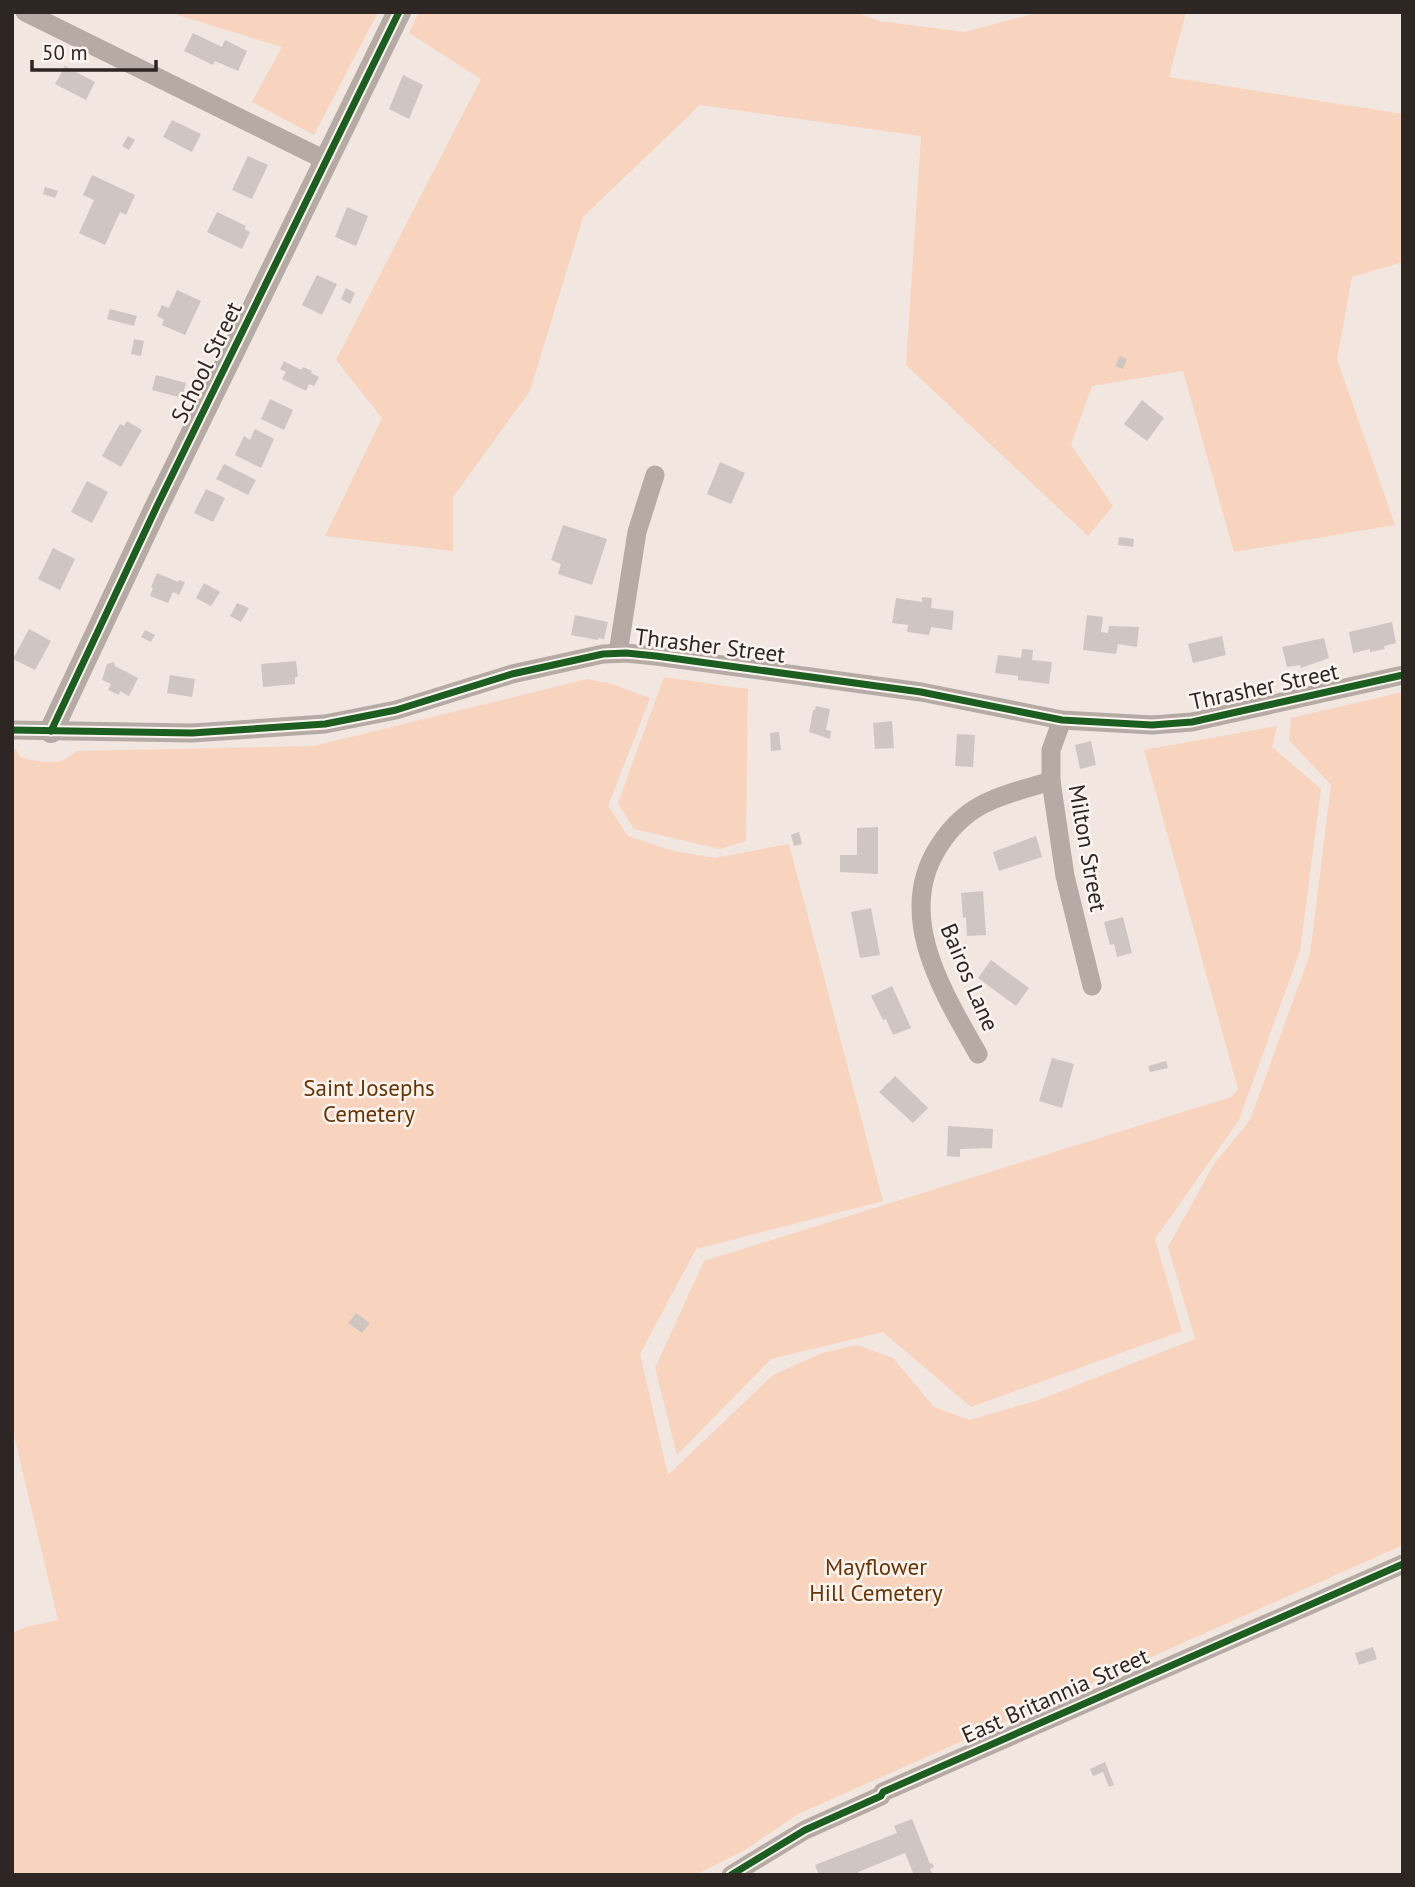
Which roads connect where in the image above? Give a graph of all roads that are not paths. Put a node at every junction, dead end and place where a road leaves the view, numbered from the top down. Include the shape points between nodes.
1 (25, 12) edge
2 (399, 12) edge
3 (327, 161) junction
4 (655, 475) dead end
5 (618, 653) junction
6 (1403, 676) edge
7 (1062, 720) junction
8 (12, 730) edge
9 (51, 730) junction
10 (1051, 781) junction
11 (1092, 986) dead end
12 (978, 1054) dead end
13 (1403, 1564) edge
14 (730, 1875) edge

1 - 3 street
2 - 3 street, School Street
3 - 9 street, School Street
4 - 5 street via 637,532
5 - 7 street, Thrasher Street via 921,692
5 - 9 street, Thrasher Street via 512,674 396,710 325,724 192,733
6 - 7 street, Thrasher Street via 1181,723
7 - 10 street, Milton Street via 1051,750
8 - 9 street, Thrasher Street
10 - 11 street, Milton Street via 1065,876
10 - 12 street, Bairos Lane via 990,801 960,821 934,852 922,885 920,922 930,957
13 - 14 street, East Britannia Street via 883,1792 804,1830

